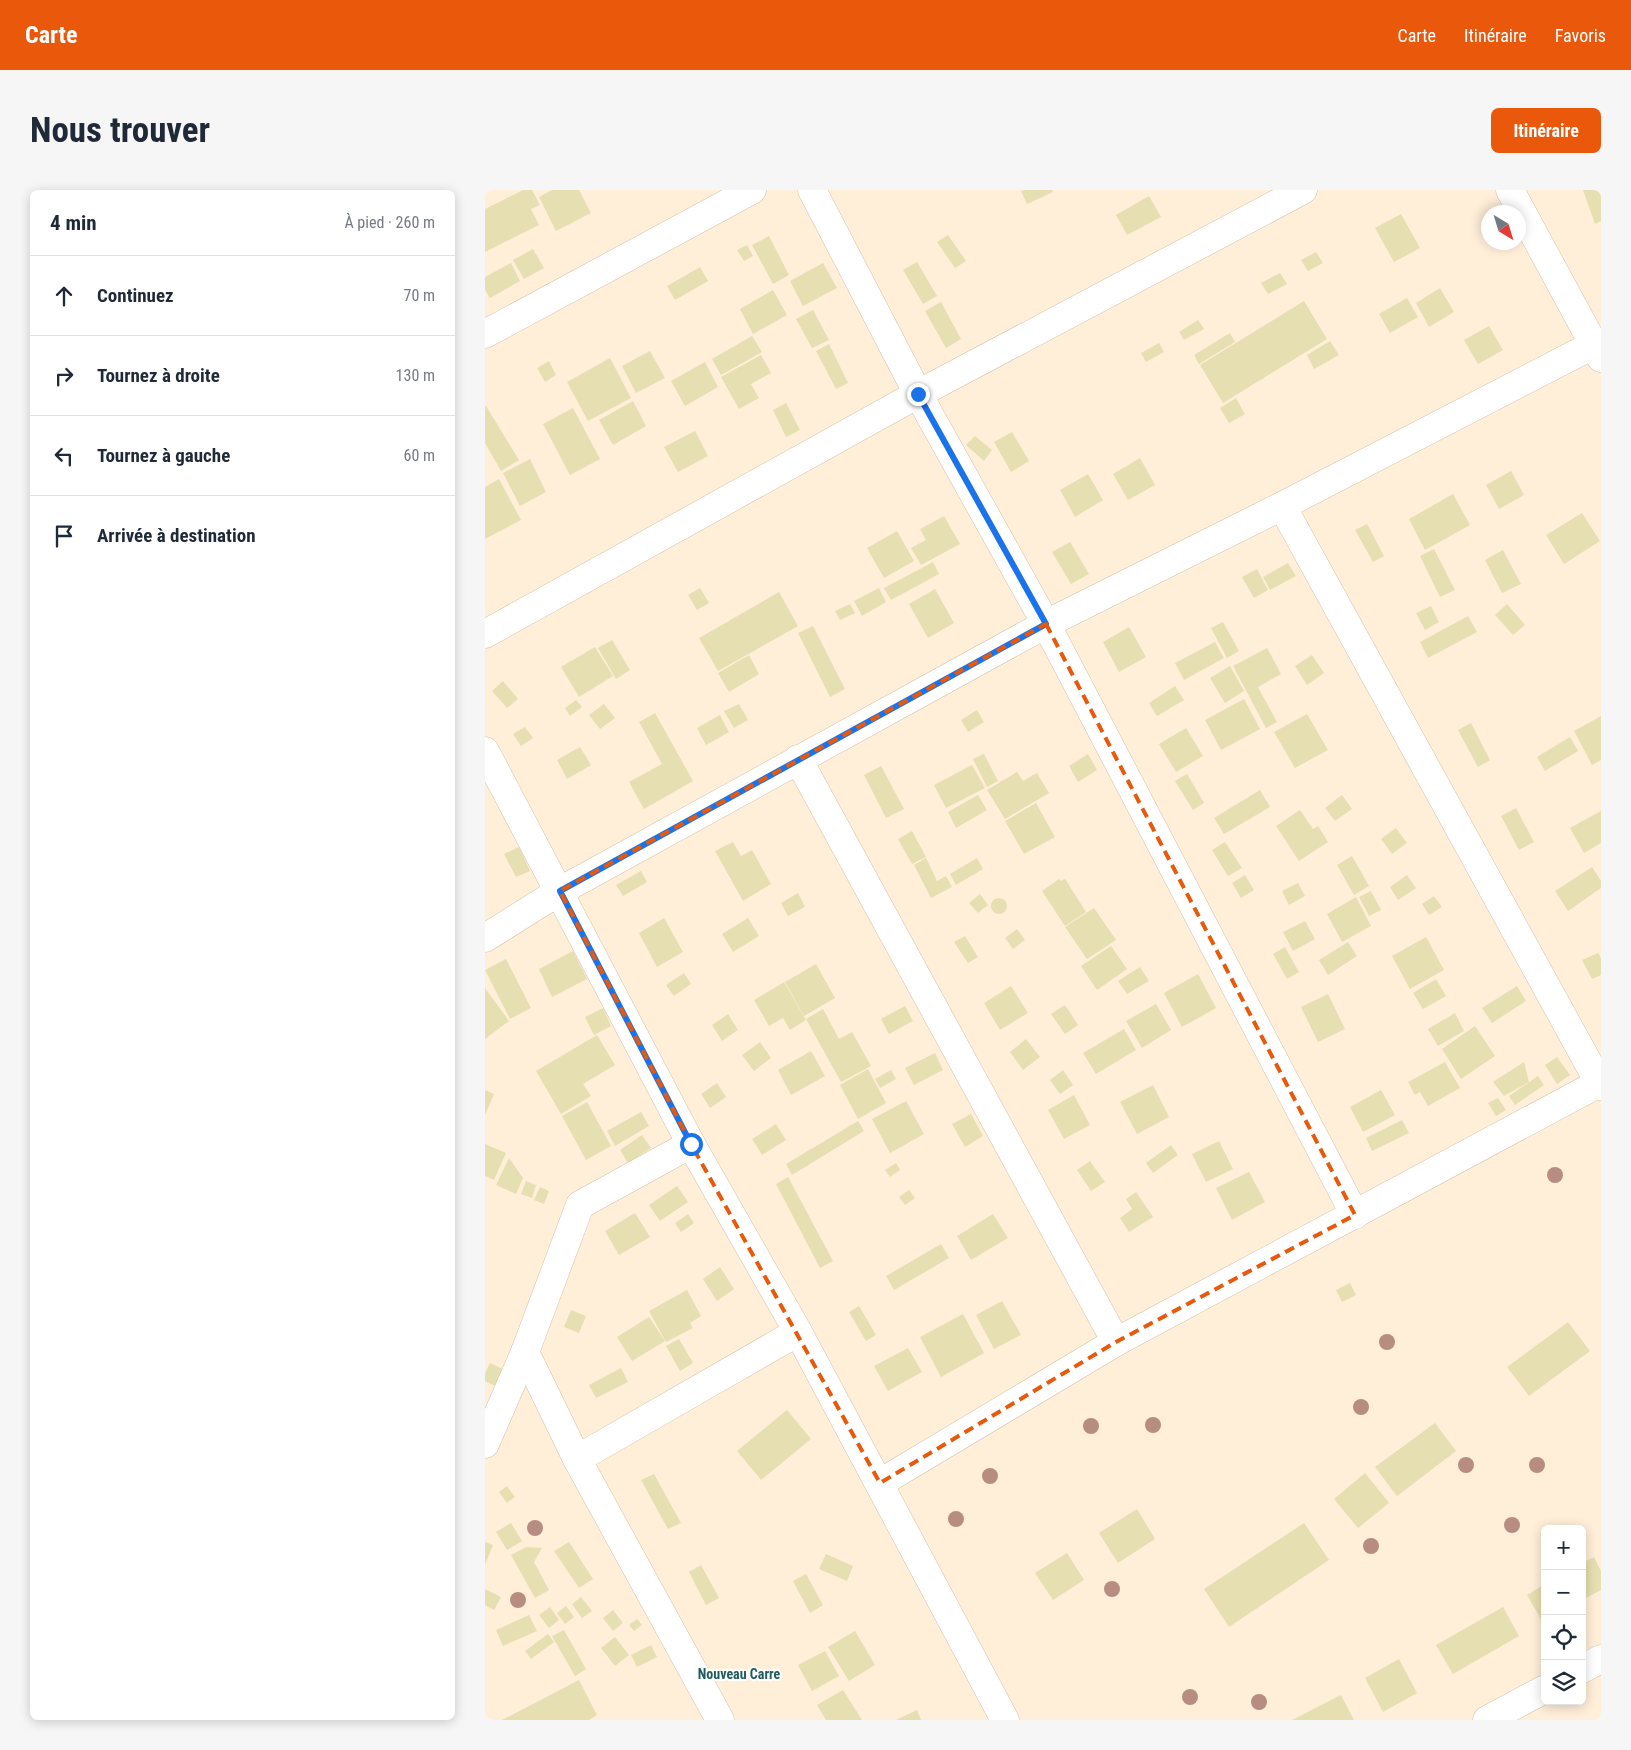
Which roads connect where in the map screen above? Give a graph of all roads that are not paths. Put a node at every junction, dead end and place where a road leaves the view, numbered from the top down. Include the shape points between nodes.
1 (752, 190) edge
2 (812, 190) edge
3 (1303, 190) edge
4 (1510, 190) edge
5 (485, 334) edge
6 (1598, 351) edge
7 (918, 394) junction
8 (1281, 506) junction
9 (1046, 624) junction
10 (485, 634) edge
11 (485, 751) edge
12 (798, 759) junction
13 (560, 891) junction
14 (485, 938) edge
15 (1601, 1084) edge
16 (691, 1144) junction
17 (1355, 1215) junction
18 (798, 1332) junction
19 (1115, 1342) junction
20 (525, 1352) junction
21 (485, 1444) edge
22 (577, 1458) junction
23 (879, 1483) junction
24 (1601, 1659) edge
25 (1586, 1667) edge
26 (1541, 1691) edge
27 (720, 1720) edge
28 (1005, 1720) edge
29 (1487, 1720) edge

1 - 5 street
2 - 7 street
3 - 7 street
4 - 6 street
6 - 8 street
7 - 9 street
7 - 10 street
8 - 9 street
8 - 15 street
9 - 12 street
9 - 17 street
11 - 13 street
12 - 13 street
12 - 19 street
13 - 14 street
13 - 16 street
15 - 17 street
16 - 18 street
16 - 20 street via 580,1205
17 - 19 street
18 - 22 street
18 - 23 street
19 - 23 street
20 - 21 street
20 - 22 street
22 - 27 street
23 - 28 street
24 - 25 street
26 - 29 street

